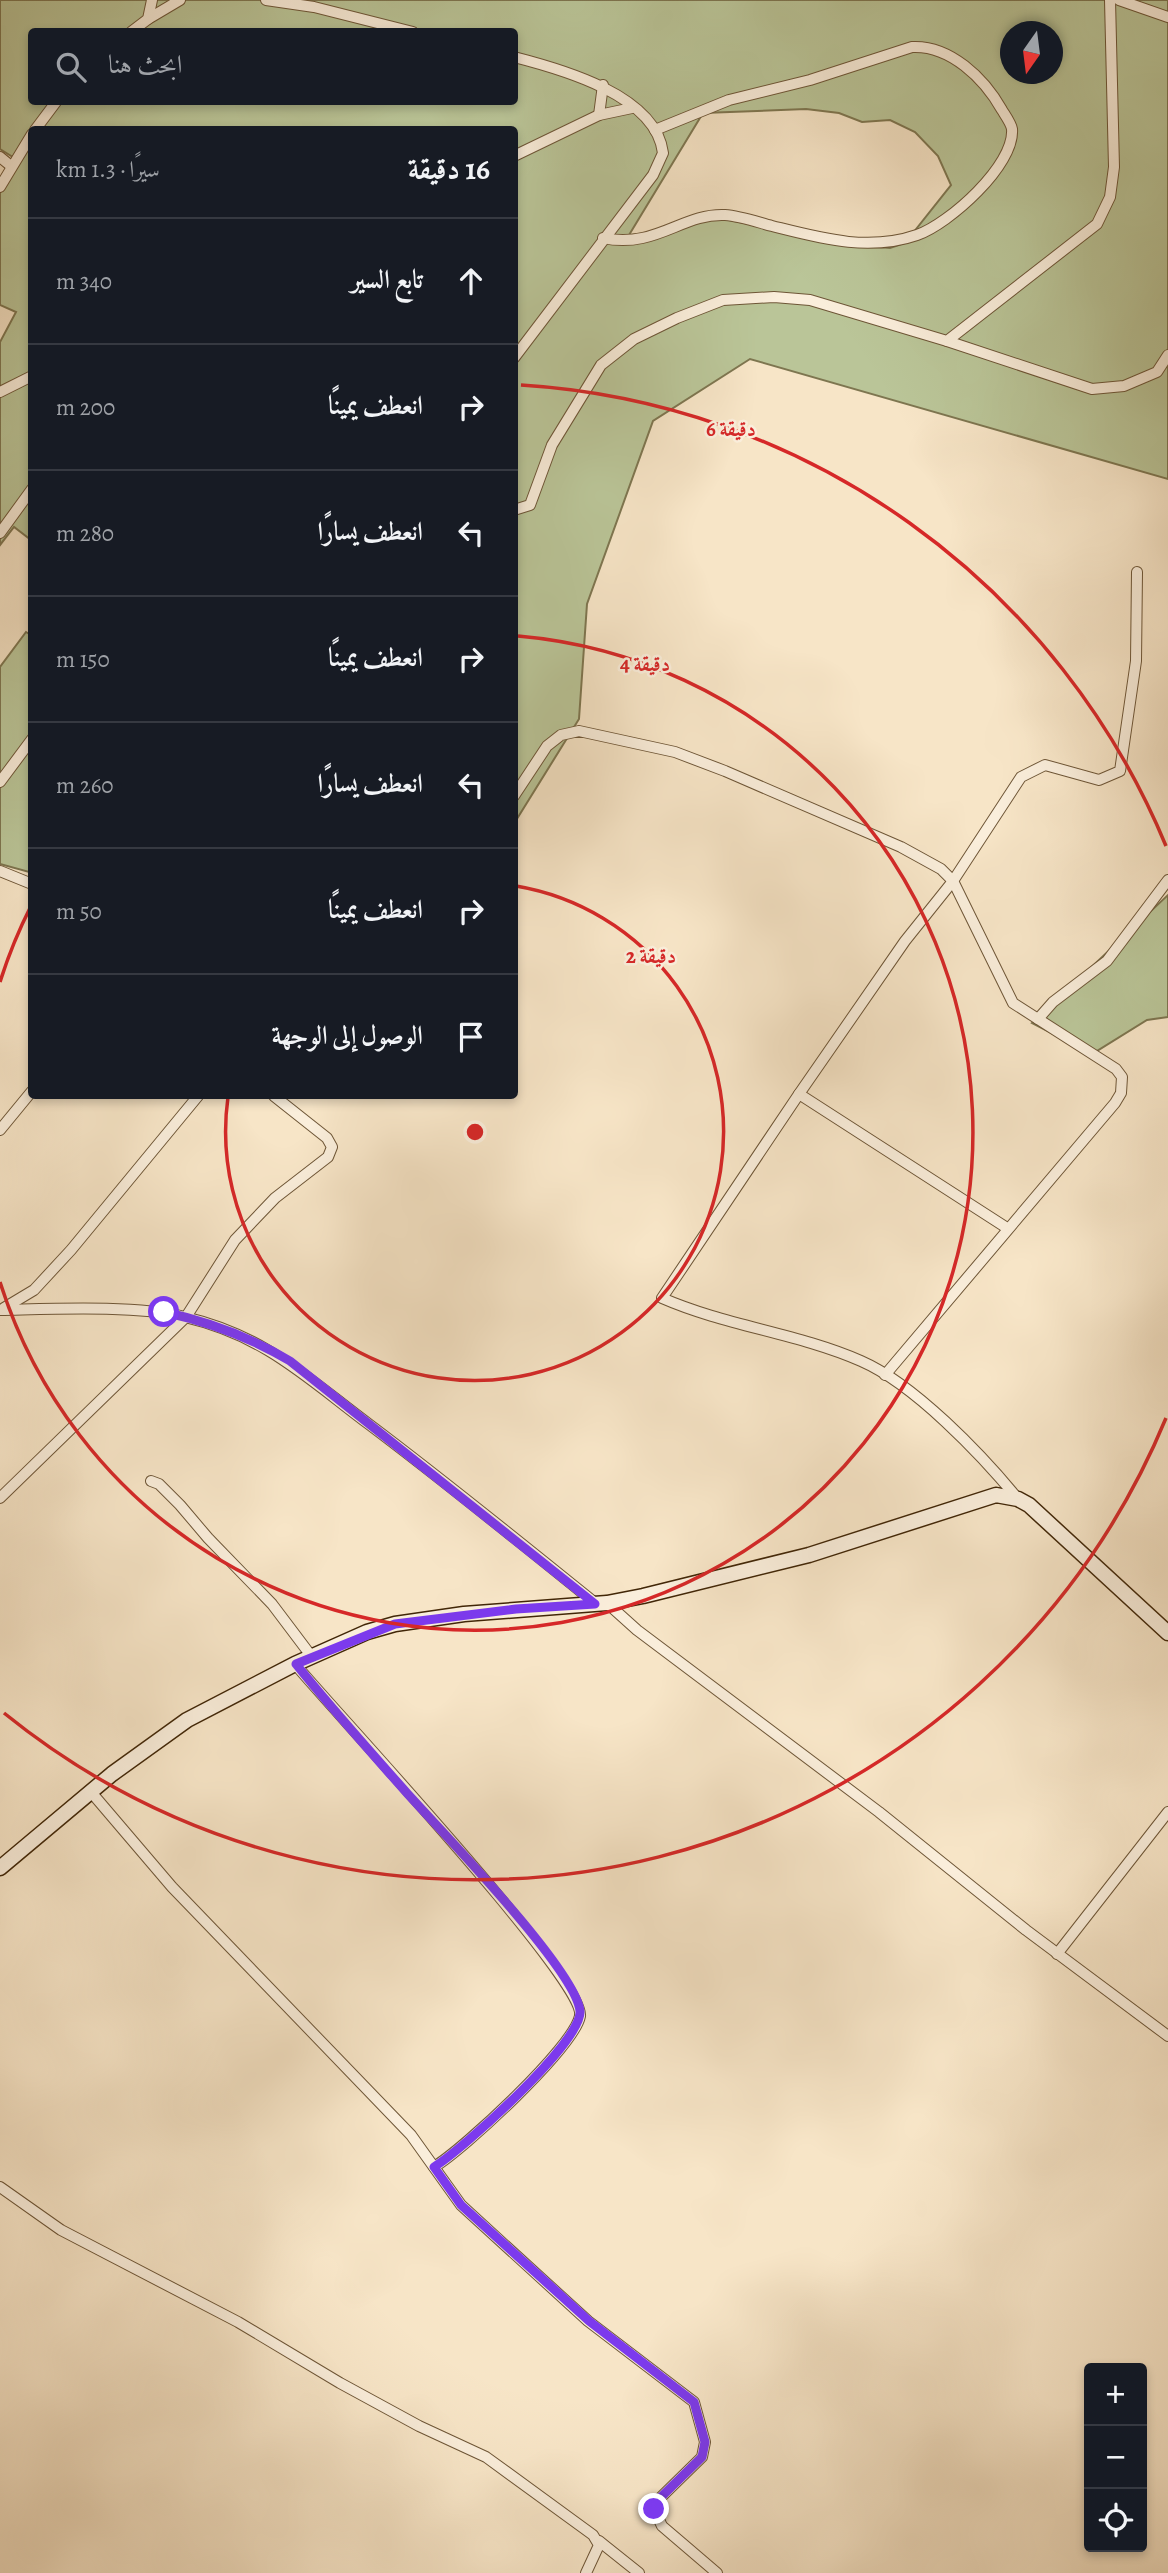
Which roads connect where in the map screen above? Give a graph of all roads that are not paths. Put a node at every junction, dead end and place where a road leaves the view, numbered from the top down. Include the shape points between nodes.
1 (152, 0) edge
2 (180, 0) edge
3 (266, 0) edge
4 (1110, 0) edge
5 (1119, 0) edge
6 (1168, 17) edge
7 (148, 19) junction
8 (136, 28) edge
9 (397, 28) edge
10 (518, 58) edge
11 (603, 85) junction
12 (55, 105) edge
13 (632, 107) junction
14 (599, 115) junction
15 (38, 126) edge
16 (655, 130) junction
17 (28, 140) edge
18 (518, 154) edge
19 (0, 157) edge
20 (11, 166) junction
21 (0, 187) edge
22 (603, 238) junction
23 (947, 341) junction
24 (518, 353) edge
25 (1168, 355) edge
26 (28, 378) edge
27 (0, 392) edge
28 (28, 494) edge
29 (518, 509) edge
30 (0, 533) edge
31 (1137, 572) dead end
32 (28, 744) edge
33 (0, 782) edge
34 (518, 790) edge
35 (0, 872) edge
36 (1168, 880) edge
37 (953, 881) junction
38 (28, 882) edge
39 (1038, 1019) junction
40 (799, 1094) junction
41 (28, 1096) edge
42 (196, 1099) edge
43 (278, 1099) edge
44 (0, 1130) edge
45 (1007, 1228) junction
46 (0, 1310) edge
47 (187, 1317) junction
48 (886, 1375) junction
49 (152, 1481) dead end
50 (0, 1498) edge
51 (1017, 1499) junction
52 (601, 1603) junction
53 (1168, 1633) edge
54 (312, 1657) junction
55 (296, 1664) junction
56 (91, 1792) junction
57 (1168, 1812) edge
58 (0, 1868) edge
59 (1057, 1954) junction
60 (1168, 2036) edge
61 (434, 2167) junction
62 (0, 2187) edge
63 (598, 2541) junction
64 (586, 2573) edge
65 (639, 2573) edge
66 (717, 2573) edge

1 - 7 street
2 - 7 street
3 - 9 street
4 - 23 street via 1114,167 1110,197 1097,223
5 - 6 street
7 - 8 street
10 - 11 street
11 - 13 street
11 - 14 street
12 - 15 street
13 - 14 street
13 - 16 street
14 - 18 street
16 - 22 street via 661,142 660,165
16 - 22 street via 729,100 929,46 958,60 993,94 1012,128 1007,154 968,202 918,235 870,244 832,242 727,215 708,216 654,237 619,242
17 - 20 street
19 - 20 street
20 - 21 street
22 - 24 street
23 - 25 street via 1092,389 1124,386 1157,372
23 - 29 street via 810,300 749,296 677,317 634,339 601,365 552,445 530,505
26 - 27 street
28 - 30 street
31 - 37 street via 1136,662 1120,771 1099,780 1045,765 1021,777
32 - 33 street
34 - 37 street via 547,746 561,735 579,731 675,752 725,771 901,847
35 - 38 street
36 - 39 street via 1107,961
37 - 39 street via 1007,994
37 - 40 street via 905,941
39 - 45 street via 1115,1069 1124,1084 1115,1103
40 - 45 street
40 - 48 street via 662,1298 745,1327 805,1341
41 - 44 street
42 - 46 street via 34,1290
43 - 47 street via 327,1138 330,1152 275,1198 235,1240
45 - 48 street
46 - 47 street via 164,1312
47 - 50 street
47 - 52 street via 259,1343 290,1361
48 - 51 street via 984,1458
49 - 54 street via 272,1604
51 - 52 street via 996,1495 978,1499 809,1555
51 - 53 street via 1043,1516
52 - 54 street via 395,1624
52 - 59 street via 879,1812
54 - 55 street
55 - 56 street via 187,1720
55 - 61 street via 517,1916 557,1967 580,2008 577,2025 550,2059 487,2126
56 - 58 street
56 - 61 street via 172,1887 411,2135
57 - 59 street
59 - 60 street
61 - 66 street via 461,2205 589,2321 694,2402 705,2442 702,2457 654,2509 662,2526
62 - 63 street via 61,2230 238,2322 408,2420 486,2457
63 - 64 street
63 - 65 street

